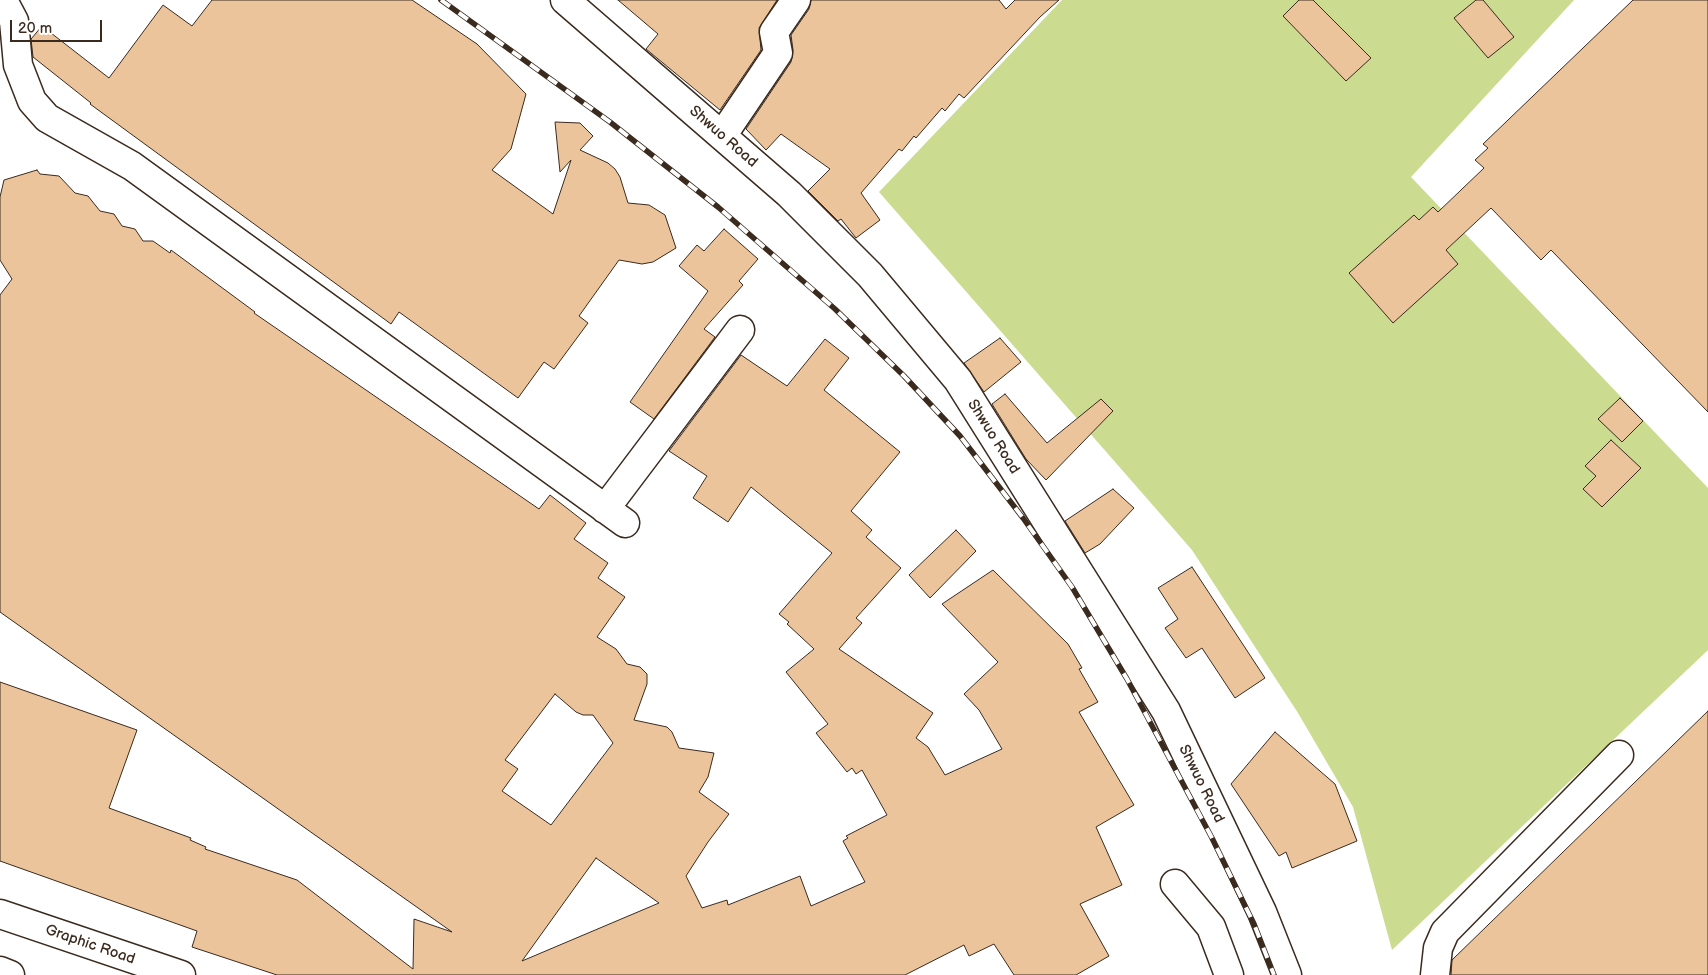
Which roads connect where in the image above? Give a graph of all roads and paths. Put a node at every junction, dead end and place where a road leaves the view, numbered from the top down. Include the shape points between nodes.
1 (565, 0) edge
2 (796, 0) edge
3 (0, 2) edge
4 (722, 136) junction
5 (740, 330) dead end
6 (1619, 755) dead end
7 (1174, 884) dead end
8 (0, 914) edge
9 (0, 971) edge
10 (10, 975) edge
11 (181, 975) edge
12 (1229, 975) edge
13 (1287, 975) edge
14 (1435, 975) edge

1 - 4 street, Shwuo Road
2 - 4 street via 774,32 778,53
3 - 5 street via 14,21 18,65 32,101 47,118 132,166 615,516
4 - 13 street, Shwuo Road via 789,194 870,275 958,380 1166,711 1262,912
6 - 14 street via 1445,932 1438,948
7 - 12 street via 1211,927
8 - 11 street, Graphic Road
9 - 10 street

